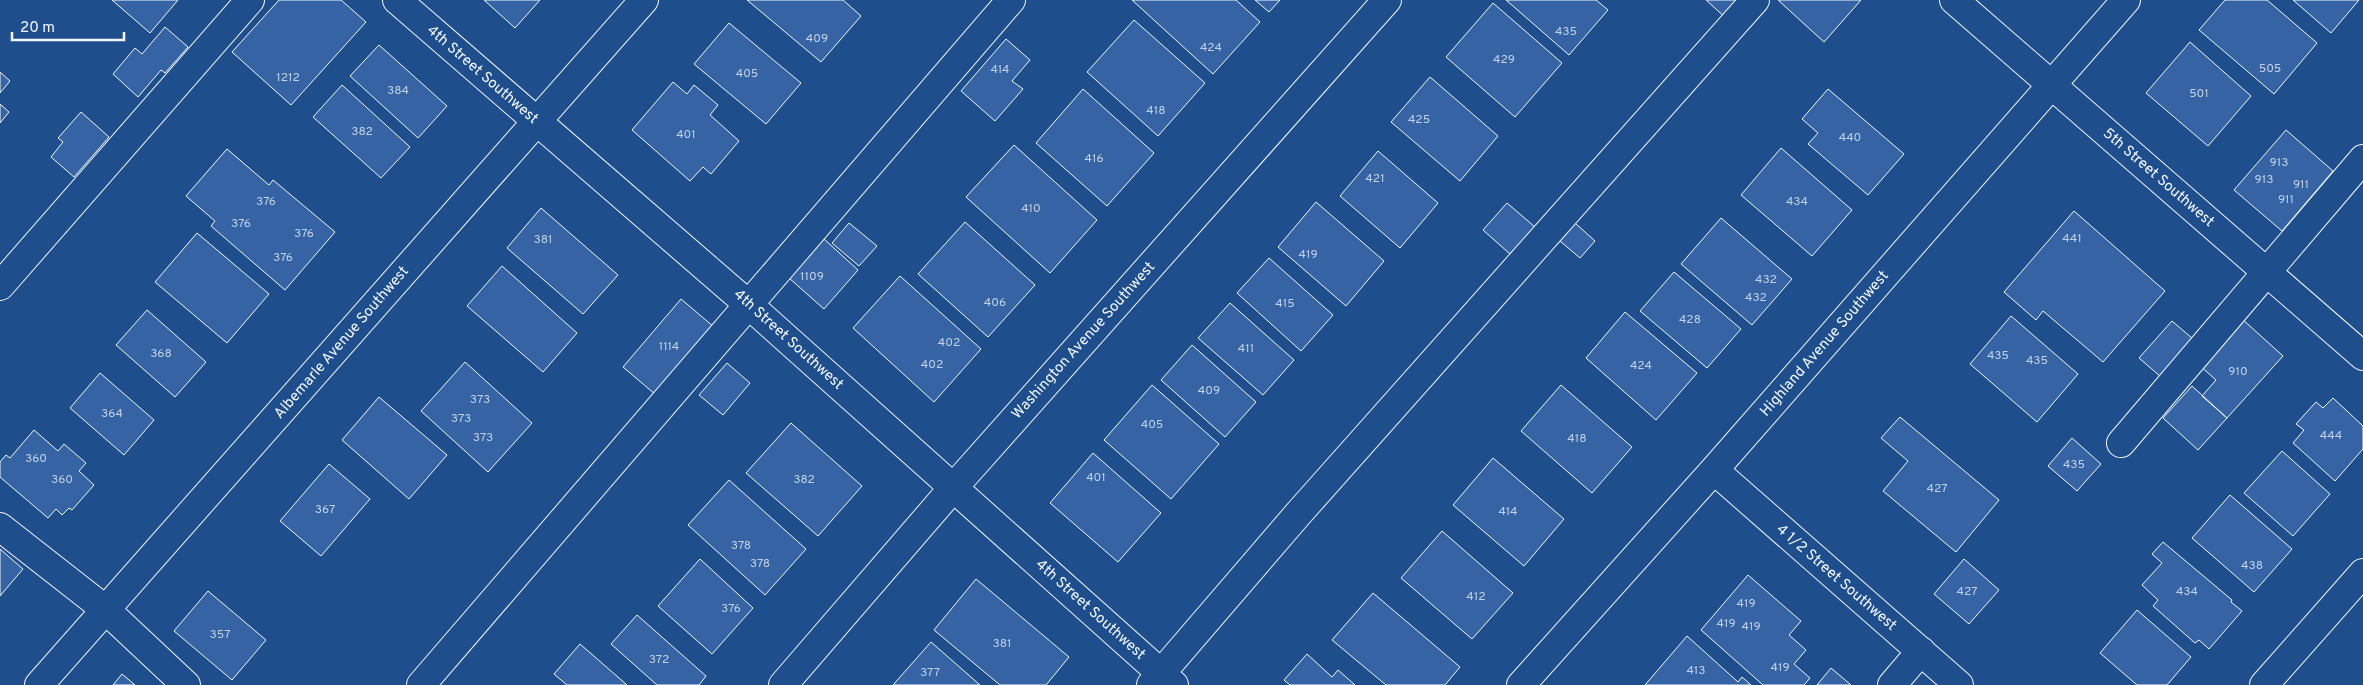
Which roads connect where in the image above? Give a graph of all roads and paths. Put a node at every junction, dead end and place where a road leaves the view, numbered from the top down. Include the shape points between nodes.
1 (250, 0) edge
2 (397, 0) edge
3 (644, 0) edge
4 (1011, 0) edge
5 (1387, 0) edge
6 (1756, 0) edge
7 (1954, 0) edge
8 (2126, 0) edge
9 (2052, 86) junction
10 (536, 122) junction
11 (2363, 159) edge
12 (2266, 272) junction
13 (0, 286) edge
14 (749, 305) junction
15 (2363, 356) edge
16 (2121, 443) dead end
17 (1714, 470) junction
18 (953, 488) junction
19 (0, 527) edge
20 (2363, 573) edge
21 (106, 610) junction
22 (1921, 651) junction
23 (1162, 681) edge
24 (39, 685) edge
25 (186, 685) edge
26 (421, 685) edge
27 (783, 685) edge
28 (1521, 685) edge
29 (1892, 685) edge
30 (1959, 685) edge
31 (2264, 685) edge

1 - 13 street
2 - 10 street, 4th Street Southwest
3 - 10 street, Albemarle Avenue Southwest
4 - 14 street
5 - 18 street, Washington Avenue Southwest
6 - 23 street via 1298,514
7 - 9 street, 5th Street Southwest
8 - 9 street, Highland Avenue Southwest
9 - 12 street, 5th Street Southwest
9 - 17 street, Highland Avenue Southwest
10 - 14 street, 4th Street Southwest
10 - 21 street, Albemarle Avenue Southwest
11 - 12 street
12 - 15 street, 5th Street Southwest
12 - 16 street
14 - 18 street, 4th Street Southwest
14 - 26 street
17 - 22 street, 4 1/2 Street Southwest
17 - 28 street, Highland Avenue Southwest
18 - 23 street, 4th Street Southwest
18 - 27 street, Washington Avenue Southwest
19 - 21 street
20 - 31 street
21 - 24 street, Albemarle Avenue Southwest
21 - 25 street
22 - 29 street
22 - 30 street, 4 1/2 Street Southwest

